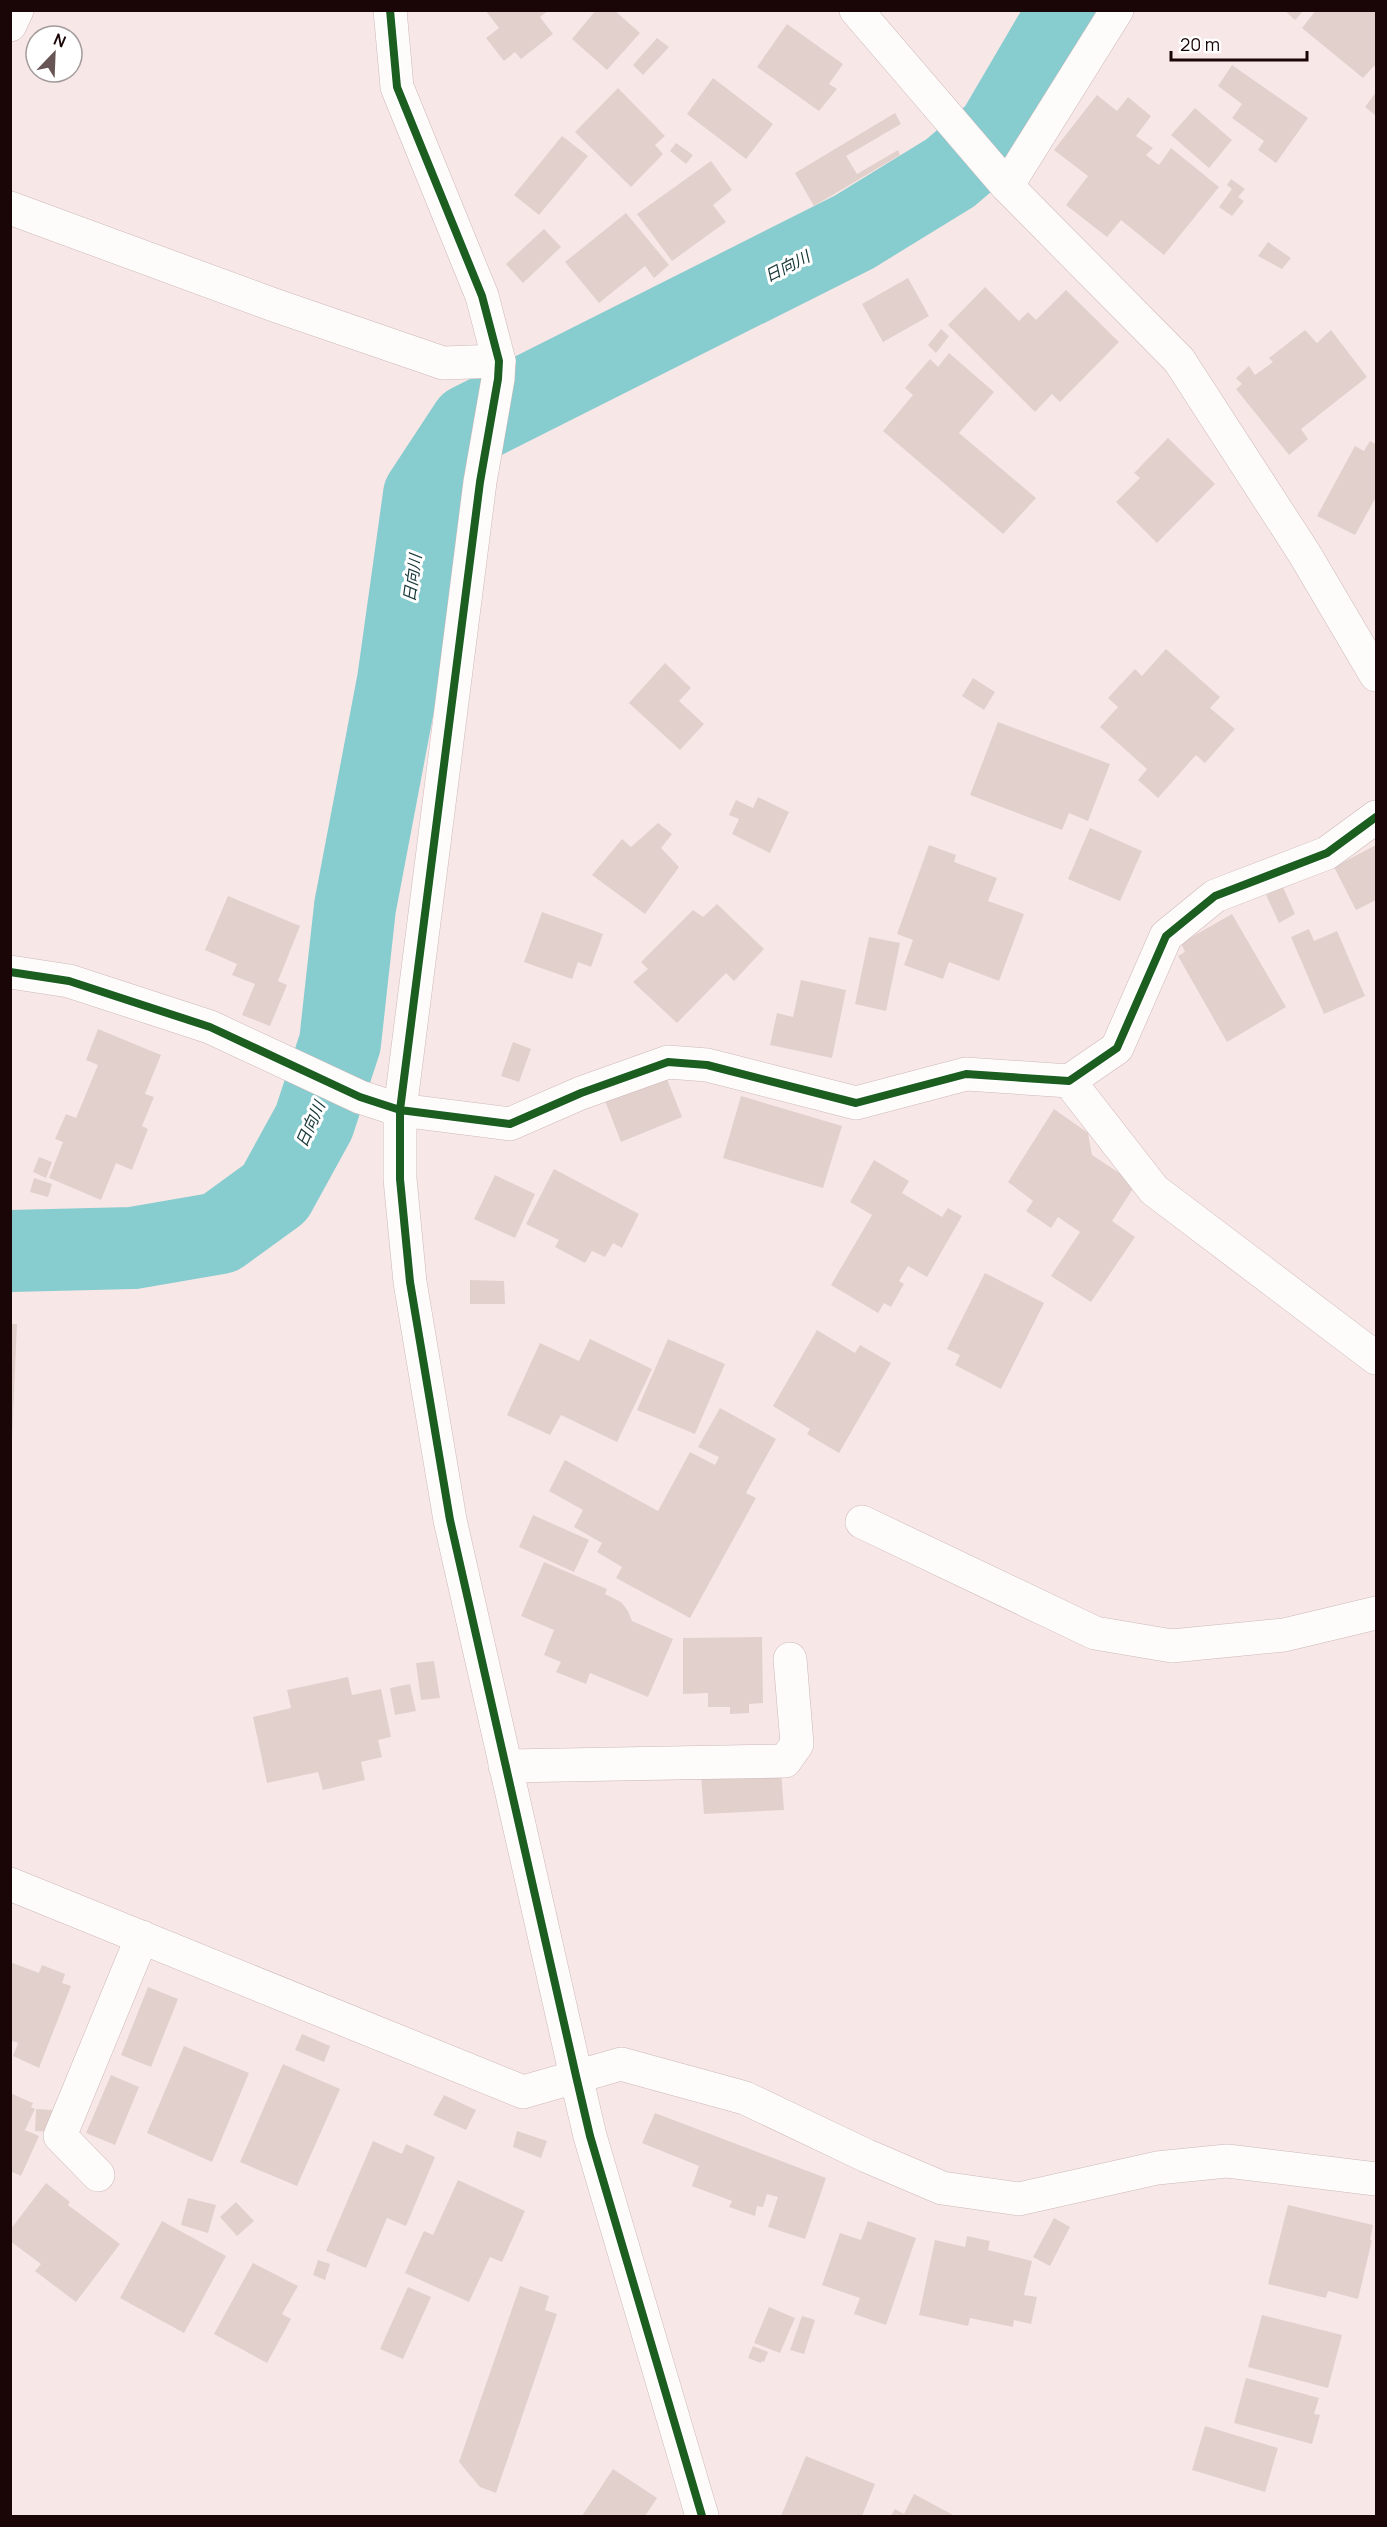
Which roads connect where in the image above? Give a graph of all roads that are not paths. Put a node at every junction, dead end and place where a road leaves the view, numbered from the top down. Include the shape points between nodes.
1 (17, 10) edge
2 (390, 10) edge
3 (856, 10) edge
4 (1117, 10) edge
5 (10, 25) edge
6 (1007, 186) junction
7 (10, 208) edge
8 (499, 370) junction
9 (1377, 675) edge
10 (1377, 817) edge
11 (10, 972) edge
12 (1069, 1081) junction
13 (400, 1110) junction
14 (1377, 1358) edge
15 (862, 1522) dead end
16 (1377, 1613) edge
17 (790, 1659) dead end
18 (506, 1766) junction
19 (10, 1884) edge
20 (142, 1937) junction
21 (576, 2076) junction
22 (98, 2175) dead end
23 (1377, 2179) edge
24 (702, 2517) edge

1 - 5 street
2 - 8 street via 397,87 482,296
3 - 6 street
4 - 6 street
6 - 9 street via 1179,360 1304,553
7 - 8 street via 443,363
8 - 13 street via 480,482
10 - 12 street via 1327,853 1215,896 1166,936 1117,1048
11 - 13 street via 69,981 210,1028 360,1097
12 - 13 street via 966,1074 856,1103 707,1065 668,1062 510,1124
12 - 14 street via 1154,1190
13 - 18 street via 400,1179 412,1293 450,1520
15 - 16 street via 1095,1632 1172,1646 1284,1635
17 - 18 street via 796,1744 785,1761
18 - 21 street
19 - 20 street
20 - 21 street via 523,2092
20 - 22 street via 60,2136
21 - 23 street via 621,2064 745,2098 942,2188 1019,2199 1157,2168 1227,2161
21 - 24 street via 590,2136

